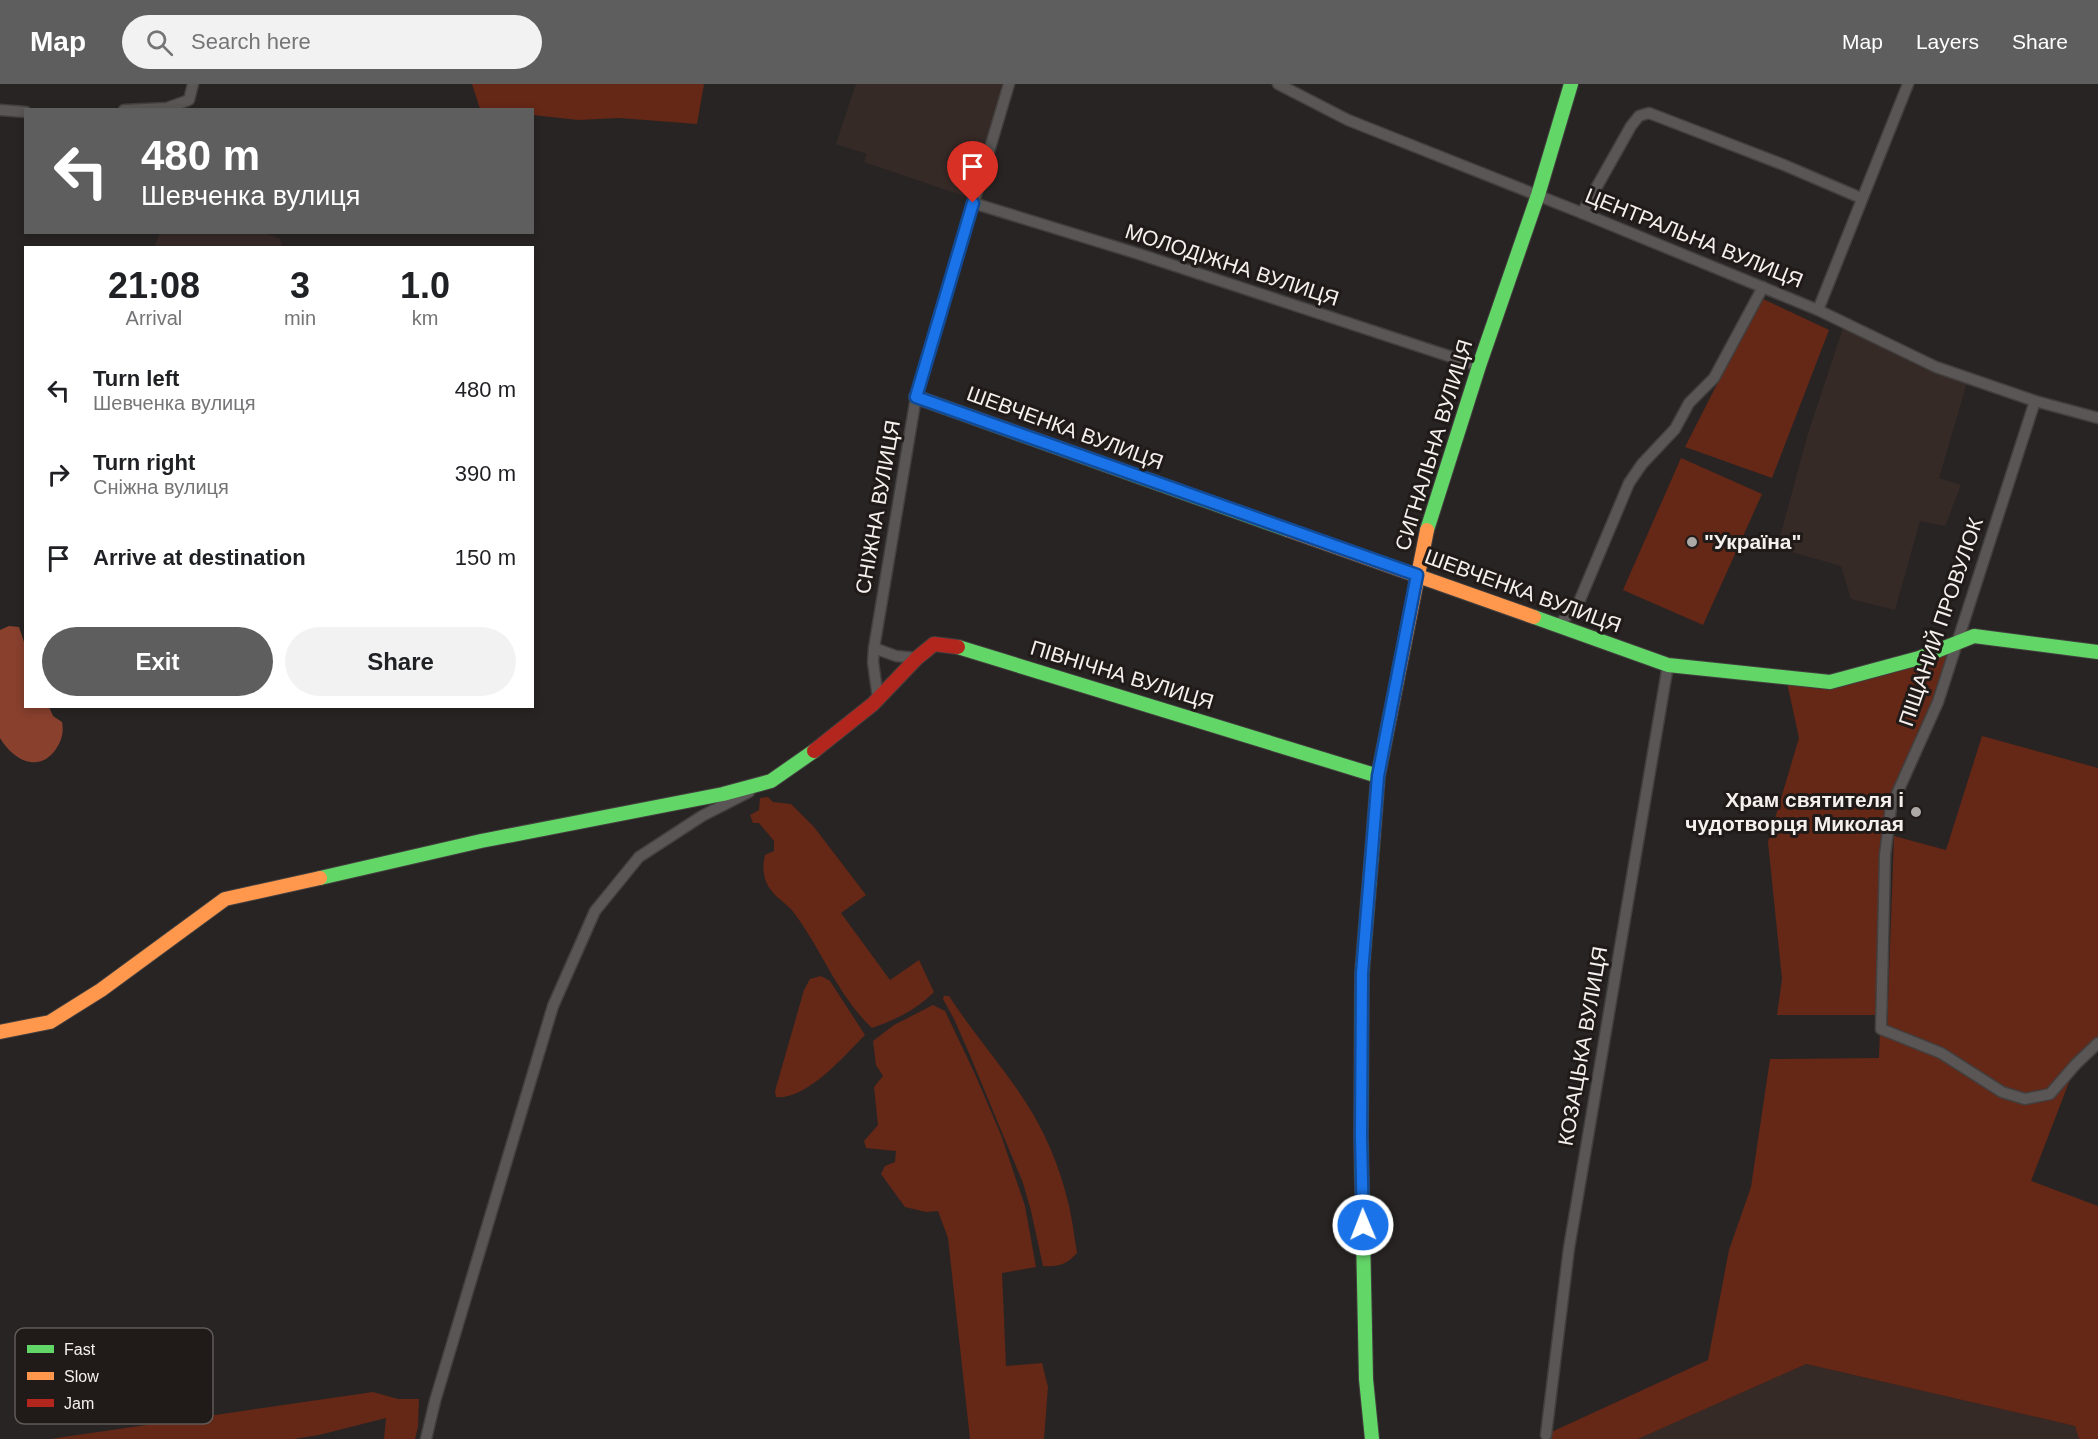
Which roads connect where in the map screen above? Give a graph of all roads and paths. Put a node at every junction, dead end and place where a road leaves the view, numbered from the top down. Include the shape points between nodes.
1 (193, 84) edge
2 (1009, 84) edge
3 (1278, 84) edge
4 (1571, 84) edge
5 (1908, 84) edge
6 (167, 108) edge
7 (0, 110) edge
8 (24, 112) edge
9 (1538, 195) junction
10 (1861, 198) junction
11 (973, 203) junction
12 (1582, 213) junction
13 (1763, 287) junction
14 (1818, 310) junction
15 (1479, 366) junction
16 (916, 397) junction
17 (2035, 401) junction
18 (2098, 418) edge
19 (1417, 575) junction
20 (1559, 625) junction
21 (1956, 643) junction
22 (874, 648) junction
23 (2098, 652) edge
24 (916, 658) junction
25 (1668, 665) junction
26 (875, 701) junction
27 (1378, 776) junction
28 (771, 781) junction
29 (0, 1032) edge
30 (2098, 1043) edge
31 (1546, 1435) dead end
32 (426, 1439) edge
33 (1372, 1439) edge

1 - 6 street via 189,100
2 - 11 street, СНІЖНА ВУЛИЦЯ
3 - 9 street, ЦЕНТРАЛЬНА ВУЛИЦЯ via 1348,120
4 - 9 street, СИГНАЛЬНА ВУЛИЦЯ
5 - 10 street
7 - 8 street
9 - 12 street, ЦЕНТРАЛЬНА ВУЛИЦЯ
9 - 15 street, СИГНАЛЬНА ВУЛИЦЯ
10 - 12 street via 1649,113 1639,116 1631,126
10 - 14 street
11 - 15 street, МОЛОДІЖНА ВУЛИЦЯ
11 - 16 street, СНІЖНА ВУЛИЦЯ
12 - 13 street, ЦЕНТРАЛЬНА ВУЛИЦЯ
13 - 14 street, ЦЕНТРАЛЬНА ВУЛИЦЯ
13 - 20 street via 1714,378 1689,404 1675,429 1629,483 1579,602
14 - 17 street, ЦЕНТРАЛЬНА ВУЛИЦЯ via 1936,367
15 - 19 street, СИГНАЛЬНА ВУЛИЦЯ via 1428,526
16 - 19 street, ШЕВЧЕНКА ВУЛИЦЯ
16 - 22 street, СНІЖНА ВУЛИЦЯ
17 - 18 street, ЦЕНТРАЛЬНА ВУЛИЦЯ
17 - 21 street, ПІЩАНИЙ ПРОВУЛОК
19 - 20 street, ШЕВЧЕНКА ВУЛИЦЯ
19 - 27 street, СИГНАЛЬНА ВУЛИЦЯ
20 - 25 street, ШЕВЧЕНКА ВУЛИЦЯ
21 - 23 street, ШЕВЧЕНКА ВУЛИЦЯ via 1974,636
21 - 25 street, ШЕВЧЕНКА ВУЛИЦЯ via 1919,658 1830,682
21 - 30 street, ПІЩАНИЙ ПРОВУЛОК via 1938,702 1891,807 1885,855 1881,1029 1941,1053 2002,1092 2025,1099 2050,1094
22 - 24 street
22 - 26 street, СНІЖНА ВУЛИЦЯ
24 - 26 street, ПІВНІЧНА ВУЛИЦЯ
24 - 27 street, ПІВНІЧНА ВУЛИЦЯ via 934,644 950,645
25 - 31 street, КОЗАЦЬКА ВУЛИЦЯ via 1569,1248
26 - 28 street, ПІВНІЧНА ВУЛИЦЯ
27 - 33 street, СИГНАЛЬНА ВУЛИЦЯ via 1362,984 1361,1160 1366,1379
28 - 29 street, ПІВНІЧНА ВУЛИЦЯ via 225,898 101,990 50,1022
28 - 32 street via 702,816 639,857 595,911 553,1006

